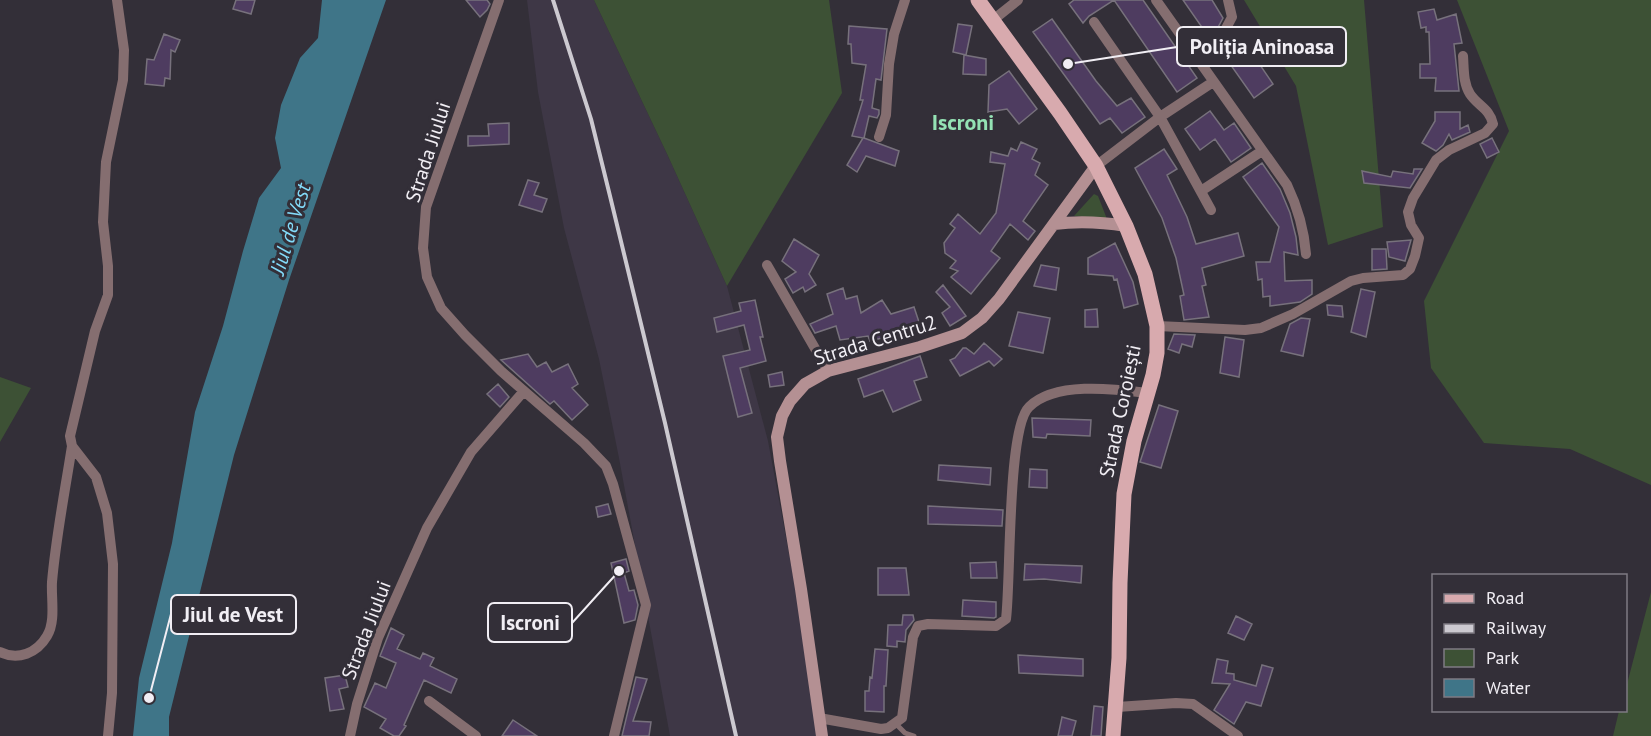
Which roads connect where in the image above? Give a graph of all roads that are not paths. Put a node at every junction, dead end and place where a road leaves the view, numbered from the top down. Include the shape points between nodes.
1 (117, 0) edge
2 (499, 0) edge
3 (905, 0) edge
4 (978, 0) edge
5 (1018, 0) edge
6 (1156, 0) edge
7 (1228, 0) edge
8 (993, 20) junction
9 (1094, 22) dead end
10 (1194, 55) junction
11 (1462, 56) dead end
12 (1214, 82) junction
13 (1160, 117) junction
14 (879, 137) dead end
15 (1262, 150) junction
16 (1096, 166) junction
17 (1201, 191) junction
18 (1211, 210) dead end
19 (1054, 224) junction
20 (1125, 226) junction
21 (1306, 254) dead end
22 (767, 265) dead end
23 (1157, 326) junction
24 (828, 370) junction
25 (524, 391) junction
26 (1148, 393) junction
27 (72, 446) junction
28 (0, 651) edge
29 (429, 701) dead end
30 (1117, 707) junction
31 (819, 718) junction
32 (895, 723) junction
33 (108, 736) edge
34 (350, 736) edge
35 (476, 736) edge
36 (614, 736) edge
37 (822, 736) edge
38 (914, 736) edge
39 (1113, 736) edge
40 (1238, 736) edge

1 - 27 street via 123,80 106,162 103,222 108,295 74,414
2 - 25 street, Strada Jiului via 426,207 423,248 426,277 441,308
3 - 14 street via 894,34 886,115
4 - 8 main road, Strada Coroiești
5 - 8 street
6 - 10 street
7 - 10 street via 1232,17 1227,28
8 - 16 main road, Strada Coroiești
9 - 13 street
10 - 12 street
11 - 23 street via 1470,94 1491,115 1493,124 1485,134 1436,160 1413,198 1408,212 1419,238 1410,269 1403,275 1351,281 1260,328
12 - 13 street
12 - 15 street
13 - 16 street
13 - 17 street
15 - 17 street
15 - 21 street via 1297,207
16 - 19 street, Strada Centru2
16 - 20 main road, Strada Coroiești
17 - 18 street
19 - 20 street via 1075,221
19 - 24 street, Strada Centru2 via 999,299 962,333
20 - 23 main road, Strada Coroiești via 1145,274
22 - 24 street
23 - 26 main road, Strada Coroiești via 1157,352
24 - 31 street, Strada Centru2 via 805,384 790,400 777,436
25 - 34 street, Strada Jiului via 471,452 427,528 378,638
25 - 36 street, Strada Jiului via 606,466 646,605
26 - 30 main road, Strada Coroiești via 1124,494
26 - 32 street via 1084,388 1048,397 1023,414 1014,457 1006,620 996,626 918,626 902,718
27 - 28 street via 48,634 37,649 22,656
27 - 33 street via 96,477 107,513 113,564
29 - 35 street
30 - 39 main road, Strada Coroiești
30 - 40 street via 1193,704
31 - 32 street via 881,729
31 - 37 street, Strada Centru2
32 - 38 lane

